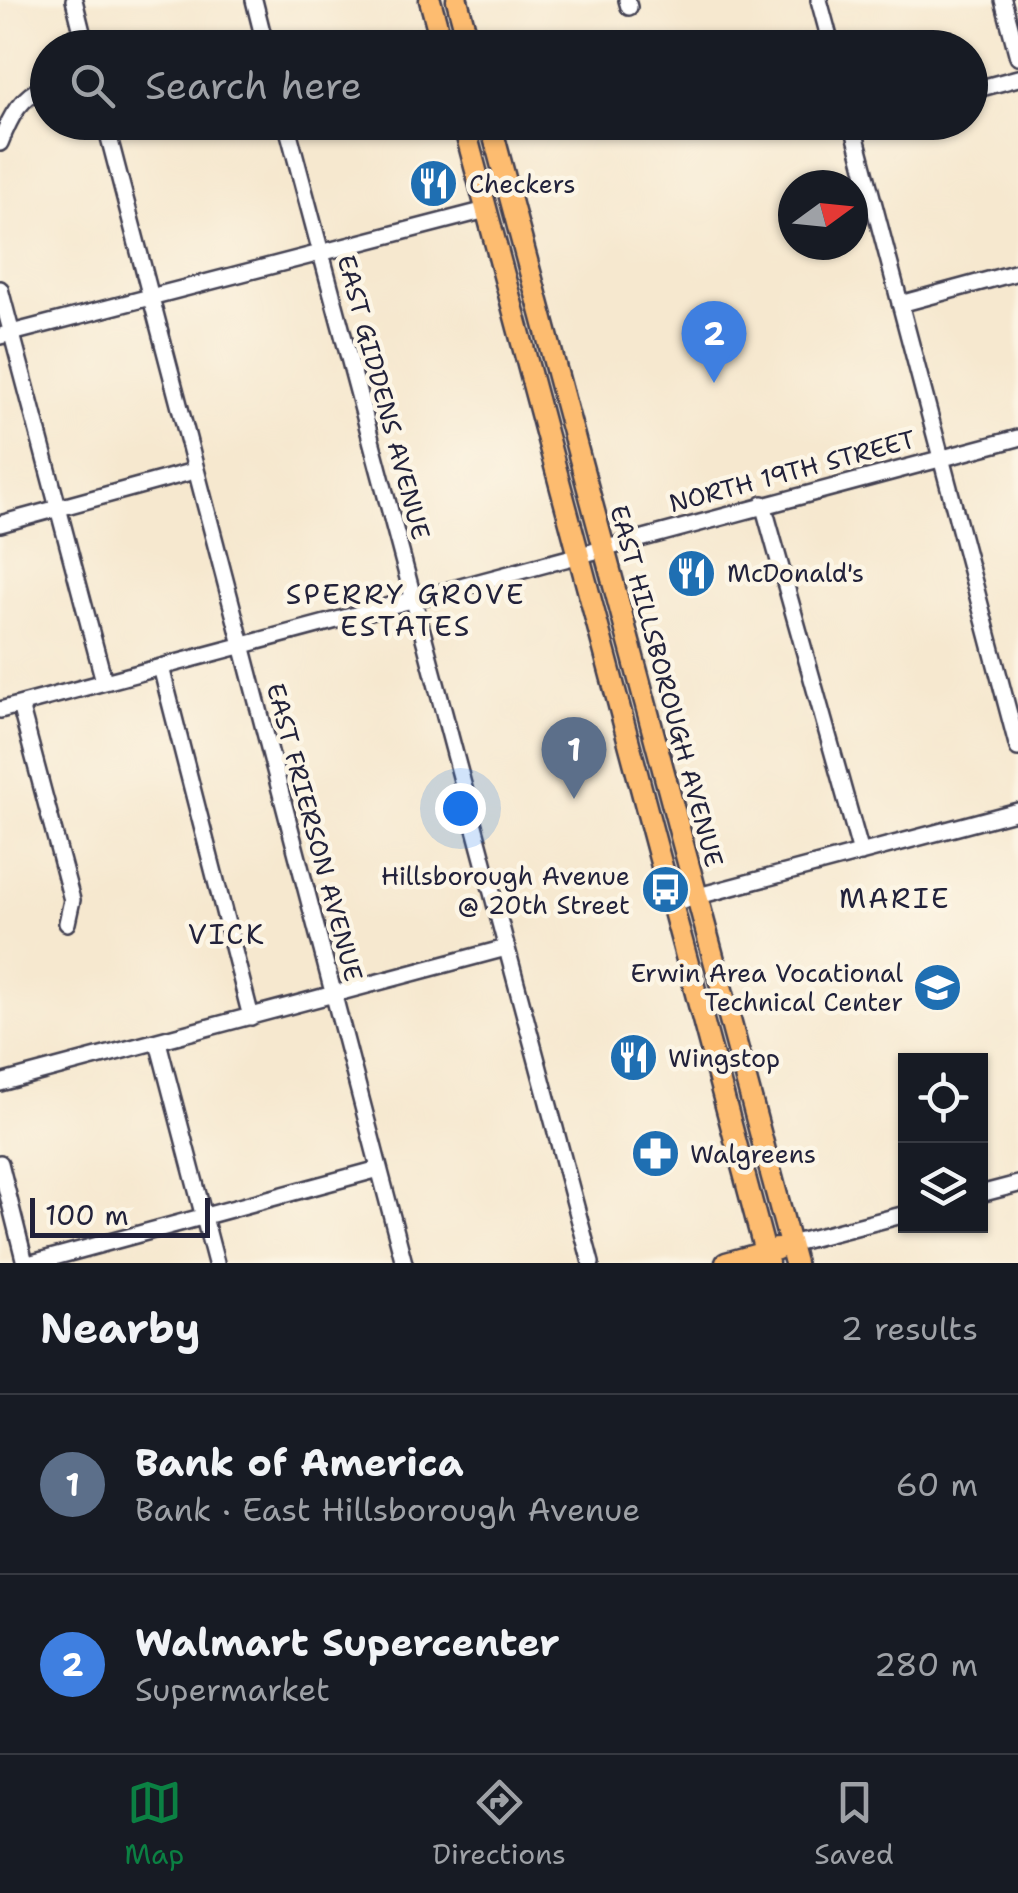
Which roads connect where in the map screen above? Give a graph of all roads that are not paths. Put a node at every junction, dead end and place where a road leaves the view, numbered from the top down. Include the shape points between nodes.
1 (74, 0) edge
2 (254, 0) edge
3 (430, 0) edge
4 (457, 0) edge
5 (819, 0) edge
6 (1003, 0) edge
7 (82, 30) edge
8 (262, 30) edge
9 (438, 30) edge
10 (465, 30) edge
11 (827, 30) edge
12 (1018, 57) edge
13 (1018, 78) edge
14 (988, 86) edge
15 (30, 92) edge
16 (110, 140) edge
17 (291, 140) edge
18 (468, 140) edge
19 (495, 140) edge
20 (857, 140) edge
21 (0, 143) edge
22 (486, 210) junction
23 (320, 252) junction
24 (1018, 272) edge
25 (0, 289) edge
26 (149, 296) junction
27 (900, 304) junction
28 (6, 334) edge
29 (1018, 438) edge
30 (940, 459) junction
31 (194, 472) junction
32 (763, 504) junction
33 (58, 508) junction
34 (0, 524) edge
35 (603, 546) junction
36 (578, 556) junction
37 (412, 599) junction
38 (239, 644) junction
39 (160, 667) junction
40 (104, 681) junction
41 (20, 704) junction
42 (0, 710) edge
43 (1018, 748) edge
44 (1018, 811) edge
45 (861, 853) junction
46 (698, 895) junction
47 (672, 903) junction
48 (68, 923) dead end
49 (506, 948) junction
50 (332, 995) junction
51 (251, 1017) junction
52 (158, 1042) junction
53 (0, 1084) edge
54 (0, 1163) edge
55 (379, 1169) junction
56 (1018, 1184) edge
57 (988, 1192) edge
58 (204, 1216) junction
59 (898, 1217) edge
60 (793, 1254) edge
61 (766, 1258) edge
62 (28, 1263) edge
63 (216, 1263) edge
64 (404, 1263) edge
65 (591, 1263) edge
66 (726, 1263) edge

1 - 7 street
2 - 8 street
3 - 9 main road
4 - 10 main road
5 - 11 street
6 - 12 street
13 - 14 street
15 - 21 street
16 - 26 street, EAST FRIERSON AVENUE
17 - 23 street, EAST GIDDENS AVENUE
18 - 22 main road, EAST HILLSBOROUGH AVENUE
19 - 35 main road, EAST HILLSBOROUGH AVENUE
20 - 27 street
22 - 23 street
22 - 36 main road, EAST HILLSBOROUGH AVENUE
23 - 26 street
23 - 37 street, EAST GIDDENS AVENUE
24 - 27 street
25 - 28 street
26 - 28 street
26 - 31 street, EAST FRIERSON AVENUE
27 - 30 street
28 - 33 street
29 - 30 street, NORTH 19TH STREET
30 - 32 street, NORTH 19TH STREET
30 - 43 street
31 - 33 street
31 - 38 street, EAST FRIERSON AVENUE
32 - 35 street, NORTH 19TH STREET
32 - 45 street
33 - 34 street
33 - 40 street
35 - 36 street, NORTH 19TH STREET
35 - 46 main road, EAST HILLSBOROUGH AVENUE
36 - 37 street, NORTH 19TH STREET
36 - 47 main road, EAST HILLSBOROUGH AVENUE
37 - 38 street, NORTH 19TH STREET
37 - 49 street, EAST GIDDENS AVENUE
38 - 39 street, NORTH 19TH STREET
38 - 50 street, EAST FRIERSON AVENUE
39 - 40 street, NORTH 19TH STREET
39 - 51 street
40 - 41 street, NORTH 19TH STREET
41 - 42 street, NORTH 19TH STREET
41 - 48 street via 72,900
44 - 45 street
45 - 46 street
46 - 47 street
46 - 60 main road, EAST HILLSBOROUGH AVENUE
47 - 61 main road, EAST HILLSBOROUGH AVENUE
49 - 50 street
49 - 65 street, EAST GIDDENS AVENUE
50 - 51 street
50 - 55 street, EAST FRIERSON AVENUE
51 - 52 street
52 - 53 street
52 - 58 street
54 - 62 street
55 - 58 street
55 - 64 street, EAST FRIERSON AVENUE
56 - 57 street
58 - 62 street
58 - 63 street
59 - 60 street
60 - 61 main road
61 - 66 main road

